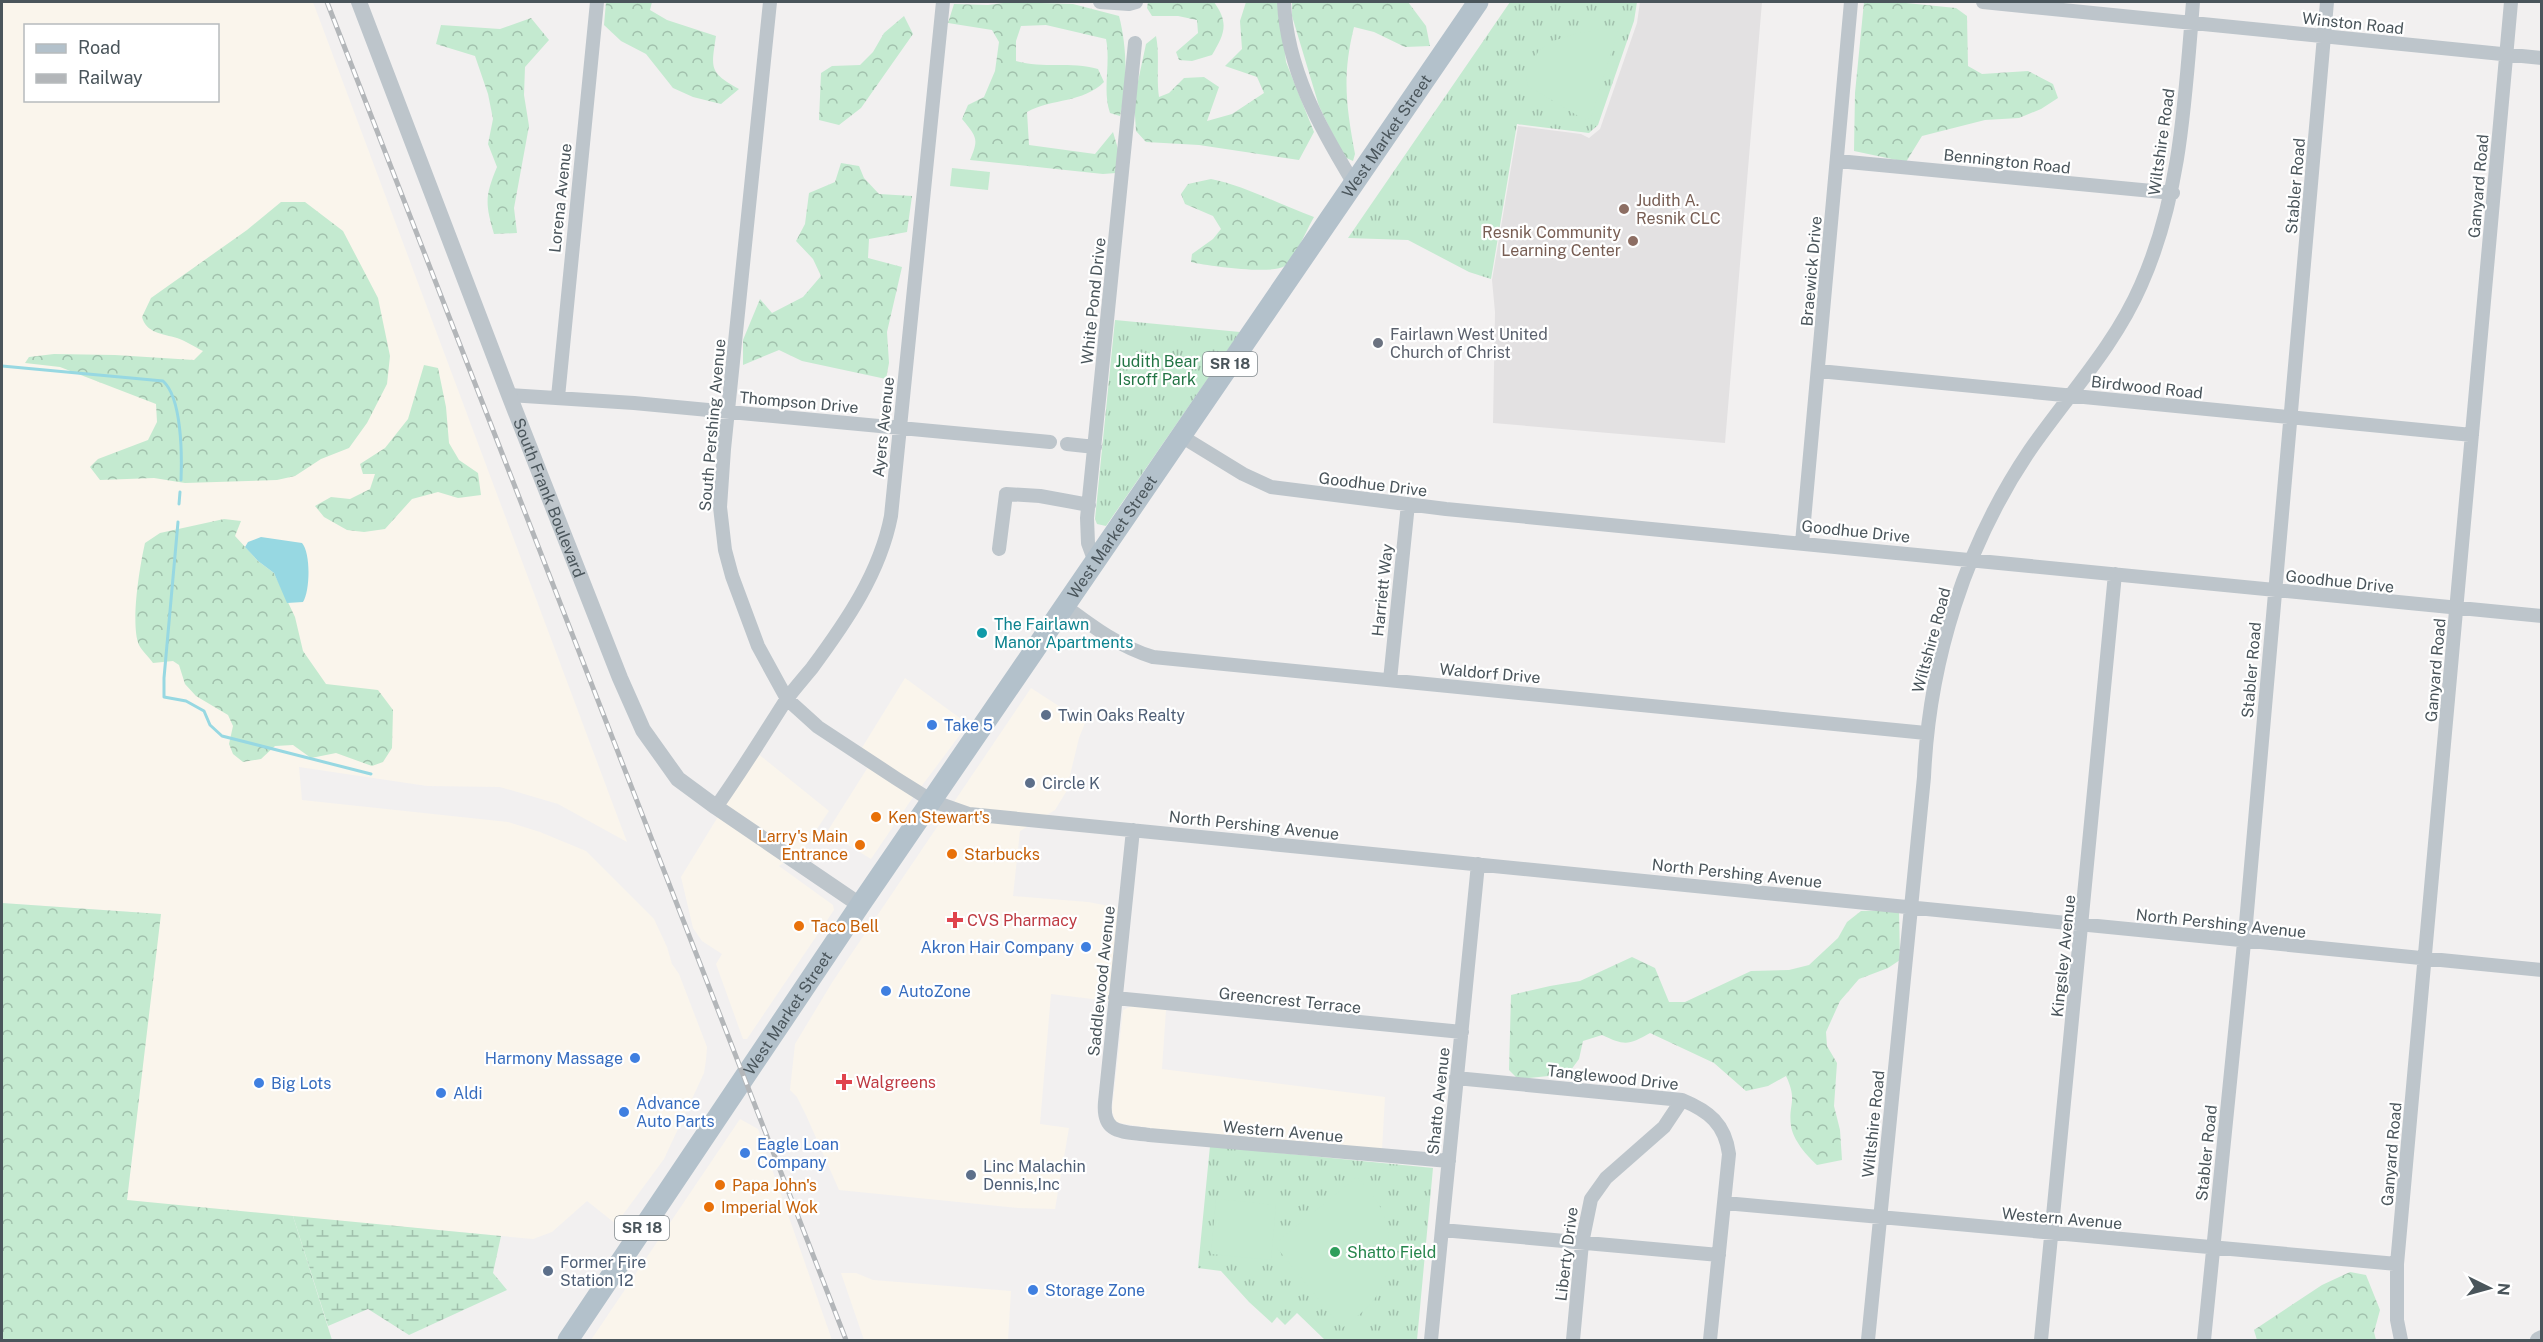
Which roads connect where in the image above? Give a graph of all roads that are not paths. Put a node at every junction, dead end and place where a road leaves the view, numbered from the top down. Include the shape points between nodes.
1 (359, 2) edge
2 (597, 2) edge
3 (770, 2) edge
4 (943, 2) edge
5 (1100, 2) edge
6 (1137, 2) edge
7 (1284, 2) edge
8 (1478, 2) edge
9 (1851, 2) edge
10 (1983, 2) edge
11 (2193, 2) edge
12 (2327, 2) edge
13 (2511, 2) edge
14 (2192, 23) junction
15 (2324, 38) junction
16 (1135, 43) dead end
17 (2507, 55) junction
18 (2541, 58) edge
19 (1838, 161) junction
20 (1353, 182) junction
21 (2172, 193) junction
22 (1819, 371) junction
23 (509, 395) junction
24 (2070, 396) junction
25 (558, 397) junction
26 (728, 412) junction
27 (2291, 419) junction
28 (899, 427) junction
29 (2472, 435) junction
30 (1181, 436) junction
31 (1050, 442) dead end
32 (1067, 444) dead end
33 (1095, 447) junction
34 (1408, 504) junction
35 (1089, 506) junction
36 (1802, 543) junction
37 (999, 549) dead end
38 (1972, 559) junction
39 (1095, 562) junction
40 (2115, 574) junction
41 (2274, 591) junction
42 (1065, 606) junction
43 (2457, 609) junction
44 (2541, 616) edge
45 (1390, 680) junction
46 (787, 699) junction
47 (1926, 733) junction
48 (932, 801) junction
49 (716, 807) junction
50 (1133, 830) junction
51 (1478, 864) junction
52 (860, 905) junction
53 (1911, 908) junction
54 (2082, 925) junction
55 (2244, 942) junction
56 (2425, 959) junction
57 (2541, 970) edge
58 (1115, 998) junction
59 (1462, 1032) junction
60 (1456, 1078) junction
61 (1682, 1100) junction
62 (1115, 1130) joint
63 (1449, 1161) junction
64 (1725, 1203) junction
65 (1880, 1218) junction
66 (1442, 1230) junction
67 (2052, 1233) junction
68 (1582, 1243) junction
69 (2212, 1246) junction
70 (1719, 1255) junction
71 (2397, 1264) junction
72 (568, 1341) edge
73 (1431, 1341) edge
74 (1573, 1341) edge
75 (1710, 1341) edge
76 (1868, 1341) edge
77 (2041, 1341) edge
78 (2204, 1341) edge
79 (2401, 1341) edge

1 - 23 street, South Frank Boulevard
2 - 25 street, Lorena Avenue
3 - 26 street, South Pershing Avenue
4 - 28 street, Ayers Avenue
5 - 6 street
7 - 20 street via 1295,69 1317,121
8 - 20 main road, West Market Street / SR 18
9 - 19 street, Braewick Drive
10 - 14 street, Winston Road
11 - 14 street, Wiltshire Road
12 - 15 street, Stabler Road
13 - 17 street, Ganyard Road
14 - 15 street, Winston Road
14 - 21 street, Wiltshire Road
15 - 17 street, Winston Road
15 - 27 street, Stabler Road
16 - 33 street, White Pond Drive
17 - 18 street, Winston Road
17 - 29 street, Ganyard Road
19 - 21 street, Bennington Road
19 - 22 street, Braewick Drive
20 - 30 main road, West Market Street / SR 18
21 - 24 street, Wiltshire Road via 2154,253 2126,317
22 - 24 street, Birdwood Road
22 - 36 street, Braewick Drive
23 - 25 street, Thompson Drive
23 - 49 street, South Frank Boulevard via 643,729 678,778
24 - 27 street, Birdwood Road
24 - 38 street, Wiltshire Road via 2030,450
25 - 26 street, Thompson Drive
26 - 28 street, Thompson Drive
26 - 46 street, South Pershing Avenue via 720,507 725,550 758,646
27 - 29 street, Birdwood Road
27 - 41 street, Stabler Road
28 - 31 street, Thompson Drive
28 - 46 street, Ayers Avenue via 891,516 884,548 865,589
29 - 43 street, Ganyard Road
30 - 34 street, Goodhue Drive via 1271,487
30 - 39 main road, West Market Street / SR 18
32 - 33 street
33 - 35 street, White Pond Drive
34 - 36 street, Goodhue Drive
34 - 45 street, Harriett Way
35 - 37 street via 1006,494
35 - 39 street, White Pond Drive via 1088,543
36 - 38 street, Goodhue Drive
38 - 40 street, Goodhue Drive
38 - 47 street, Wiltshire Road via 1956,598
39 - 42 main road, West Market Street / SR 18
40 - 41 street, Goodhue Drive
40 - 54 street, Kingsley Avenue
41 - 43 street, Goodhue Drive
41 - 55 street, Stabler Road
42 - 45 street, Waldorf Drive via 1110,638 1153,657
42 - 48 main road, West Market Street / SR 18
43 - 44 street, Goodhue Drive
43 - 56 street, Ganyard Road
45 - 47 street, Waldorf Drive
46 - 48 street, South Pershing Avenue via 824,732
46 - 49 street, Ayers Avenue
47 - 53 street, Wiltshire Road
48 - 50 street, North Pershing Avenue via 969,814
48 - 52 main road, West Market Street / SR 18
49 - 52 street, South Frank Boulevard
50 - 51 street, North Pershing Avenue
50 - 58 street, Saddlewood Avenue
51 - 53 street, North Pershing Avenue
51 - 59 street, Shatto Avenue
52 - 72 main road, West Market Street / SR 18
53 - 54 street, North Pershing Avenue
53 - 65 street, Wiltshire Road
54 - 55 street, North Pershing Avenue
54 - 67 street, Kingsley Avenue
55 - 56 street, North Pershing Avenue
55 - 69 street, Stabler Road
56 - 57 street, North Pershing Avenue
56 - 71 street, Ganyard Road
58 - 59 street, Greencrest Terrace
58 - 62 street, Saddlewood Avenue via 1105,1109 1107,1124
59 - 60 street, Shatto Avenue
60 - 61 street, Tanglewood Drive
60 - 63 street, Shatto Avenue
61 - 64 street, Tanglewood Drive via 1703,1108 1724,1131 1729,1154
61 - 68 street, Liberty Drive via 1664,1127 1595,1191
62 - 63 street, Western Avenue
63 - 66 street, Shatto Avenue
64 - 65 street, Western Avenue
64 - 70 street, Tanglewood Drive
65 - 67 street, Western Avenue
65 - 76 street, Wiltshire Road
66 - 68 street
66 - 73 street, Shatto Avenue
67 - 69 street, Western Avenue
67 - 77 street, Kingsley Avenue
68 - 70 street
68 - 74 street, Liberty Drive
69 - 71 street, Western Avenue
69 - 78 street, Stabler Road
70 - 75 street, Tanglewood Drive
71 - 79 street, Ganyard Road

